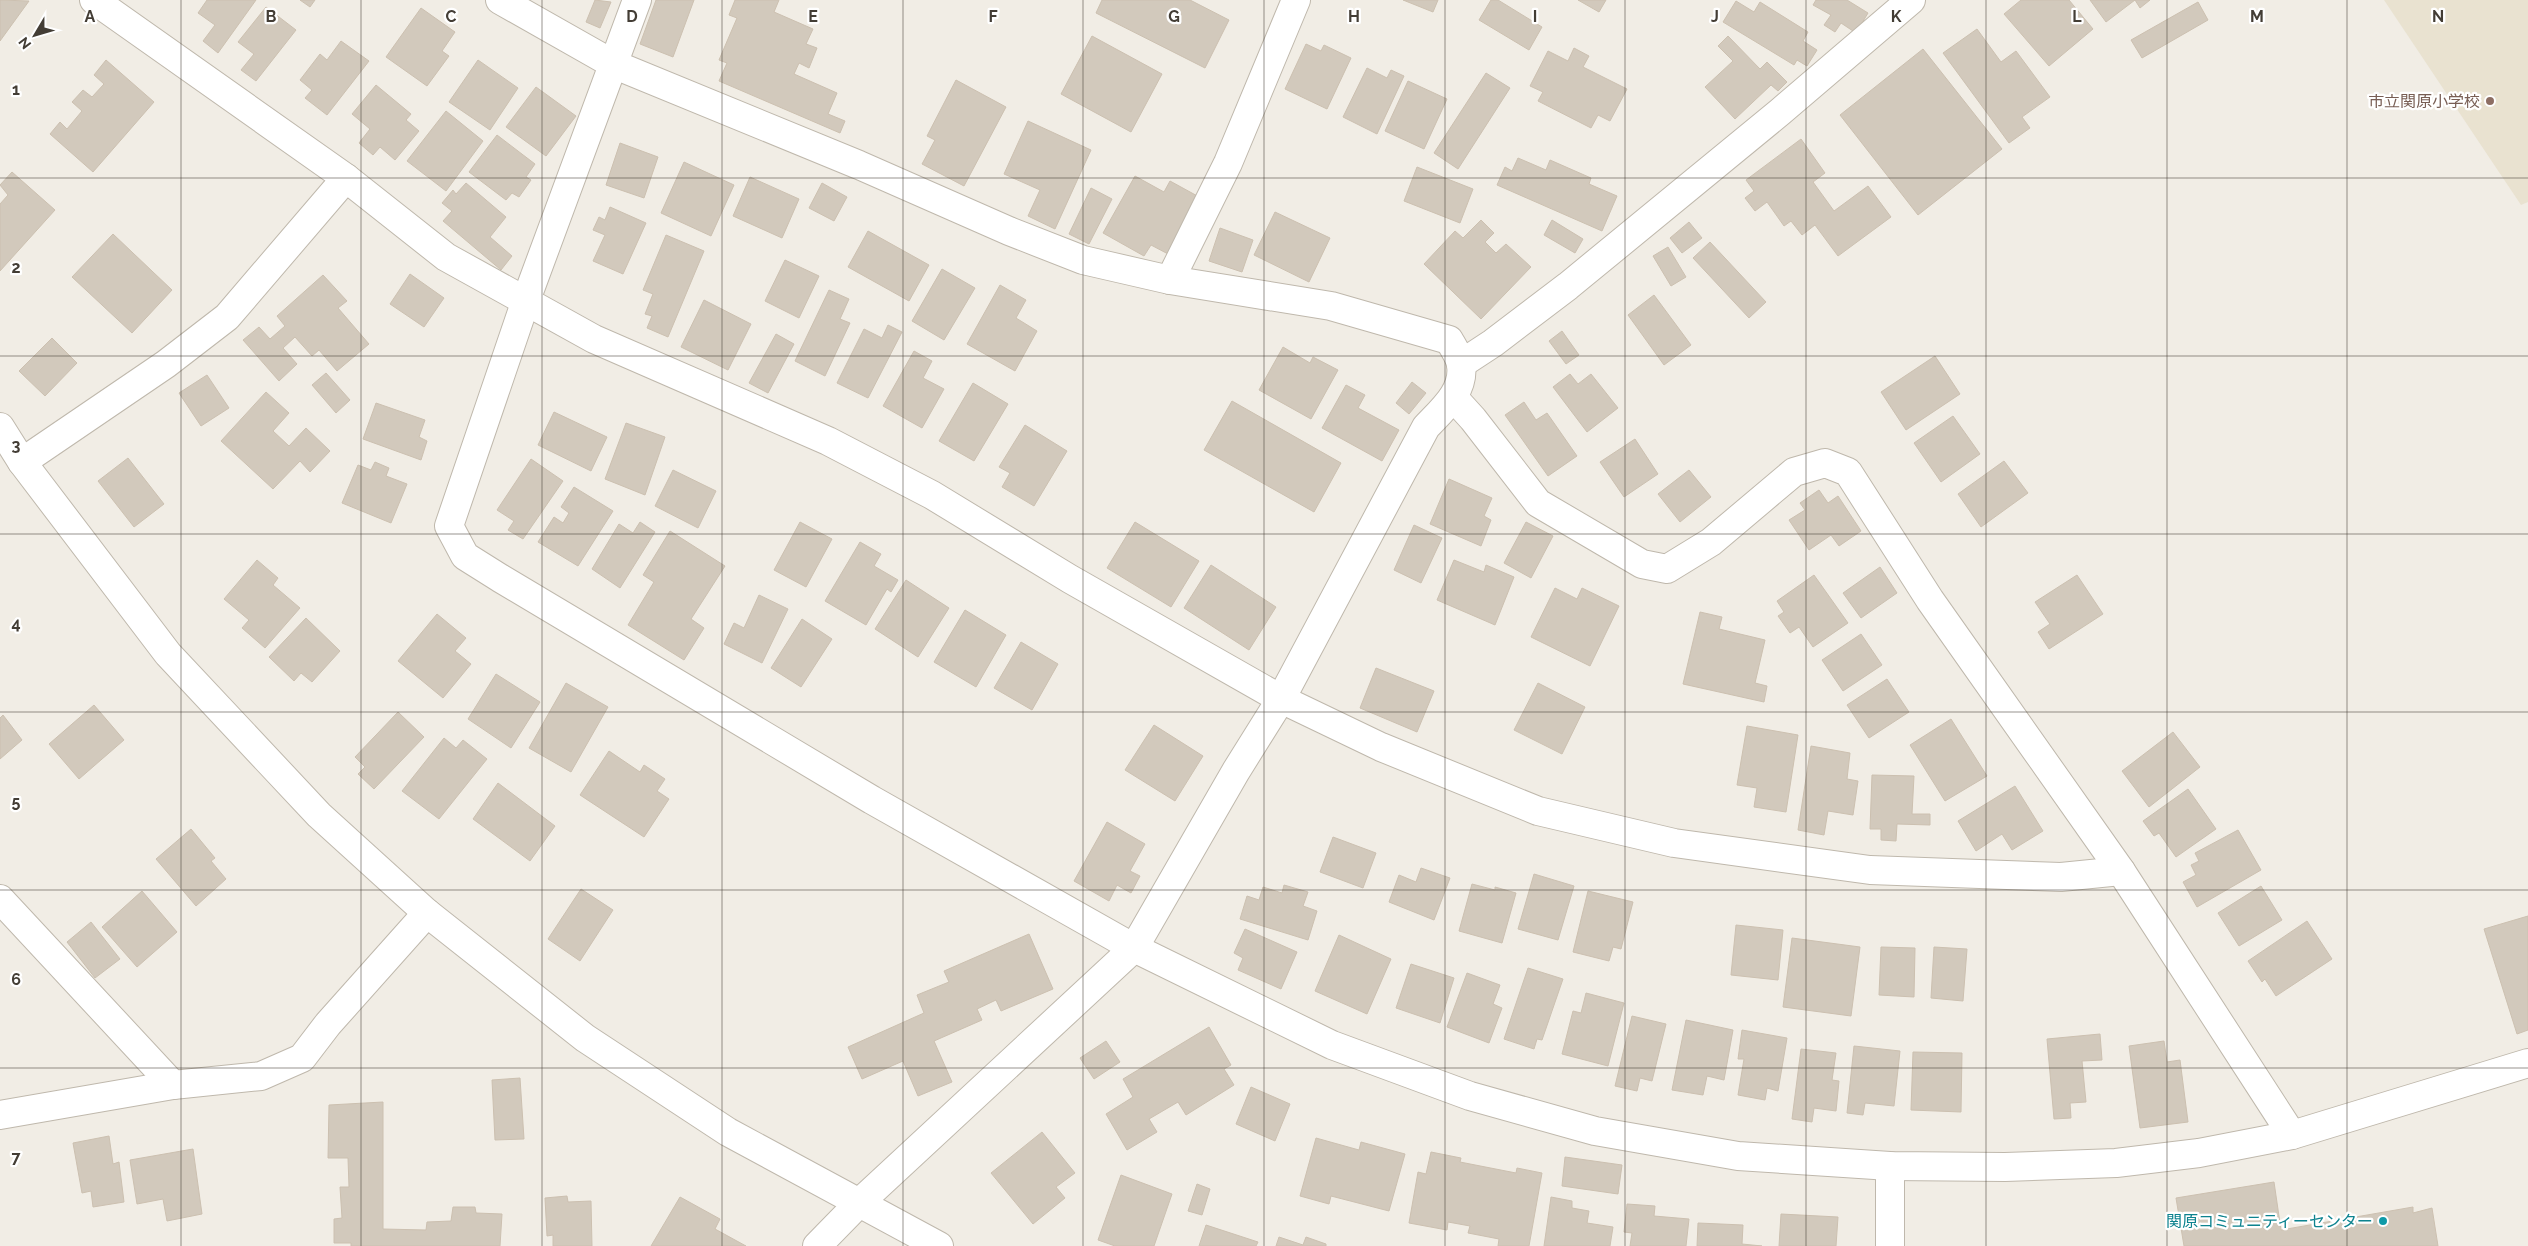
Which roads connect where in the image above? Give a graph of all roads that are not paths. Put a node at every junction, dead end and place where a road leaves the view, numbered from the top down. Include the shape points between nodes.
1 (94, 0) edge
2 (500, 0) edge
3 (637, 0) edge
4 (1296, 0) edge
5 (1911, 0) edge
6 (613, 64) junction
7 (346, 178) junction
8 (1170, 280) junction
9 (526, 300) junction
10 (1461, 364) junction
11 (1453, 397) junction
12 (0, 427) edge
13 (22, 462) junction
14 (1281, 699) junction
15 (2122, 871) junction
16 (0, 898) edge
17 (427, 913) junction
18 (1134, 948) junction
19 (2528, 1063) edge
20 (172, 1085) junction
21 (0, 1115) edge
22 (2292, 1135) junction
23 (1890, 1166) junction
24 (858, 1204) junction
25 (817, 1246) edge
26 (939, 1246) edge
27 (1890, 1246) edge

1 - 7 street
2 - 6 street
3 - 6 street
4 - 8 street via 1228,163
5 - 10 street via 1568,286
6 - 8 street via 1083,260
6 - 9 street
7 - 9 street via 446,257
7 - 13 street via 227,317 166,364
8 - 10 street via 1331,306 1449,340
9 - 14 street via 594,339 828,442 932,495 1070,579
9 - 18 street via 449,526 465,556 872,800
10 - 11 street via 1460,385
11 - 14 street via 1426,427
11 - 15 street via 1538,502 1650,566 1667,569 1711,542 1794,472 1825,463 1848,472 1930,600
12 - 13 street
13 - 17 street via 168,654 320,815
14 - 15 street via 1380,747 1538,811 1674,843 1870,870 2061,877
14 - 18 street
15 - 22 street
16 - 20 street
17 - 20 street via 328,1024 302,1058 261,1076
17 - 24 street via 586,1038 728,1132
18 - 23 street via 1332,1045 1470,1096 1595,1131 1738,1156
18 - 24 street
19 - 22 street
20 - 21 street
22 - 23 street via 2199,1153 2116,1163 2005,1167
23 - 27 street
24 - 25 street
24 - 26 street

